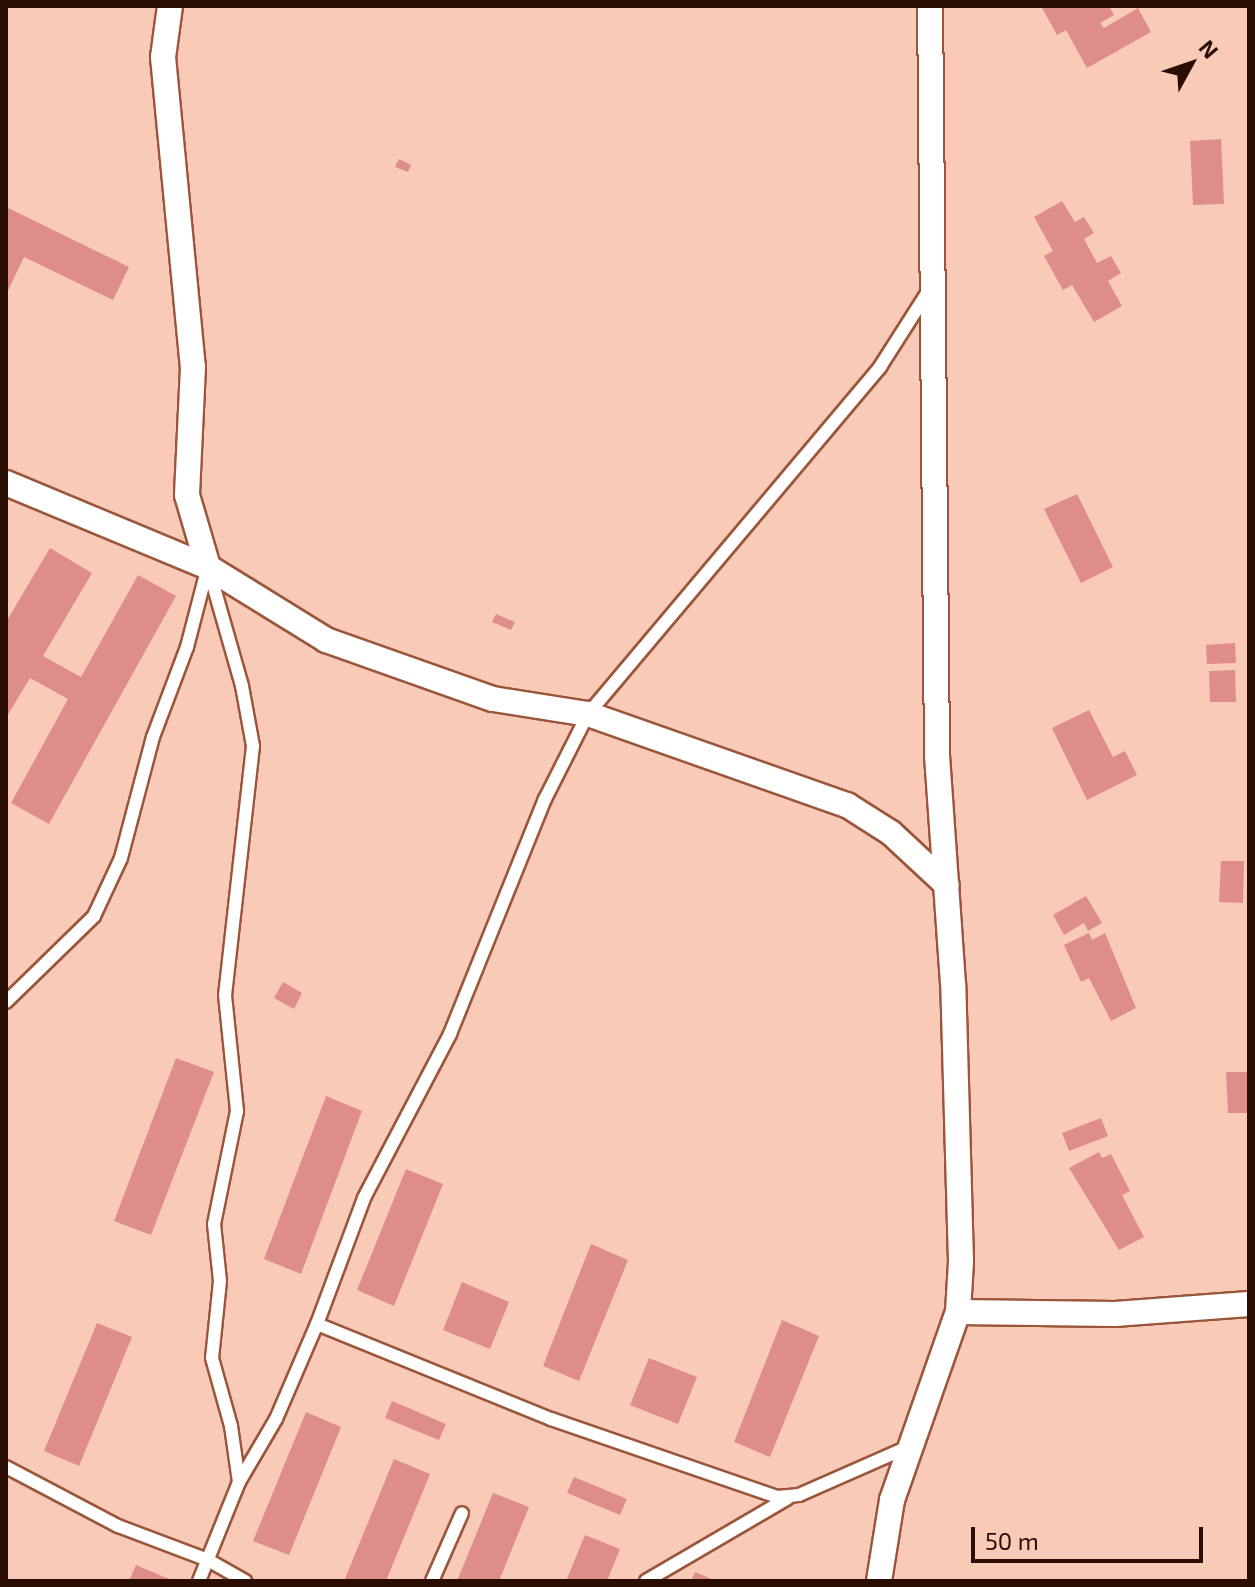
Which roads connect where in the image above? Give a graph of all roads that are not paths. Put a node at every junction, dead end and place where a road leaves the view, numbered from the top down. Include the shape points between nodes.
1 (170, 6) edge
2 (930, 6) edge
3 (933, 283) junction
4 (6, 483) edge
5 (208, 567) junction
6 (588, 714) junction
7 (947, 885) junction
8 (6, 1002) edge
9 (1249, 1304) edge
10 (958, 1312) junction
11 (317, 1324) junction
12 (910, 1446) junction
13 (6, 1467) edge
14 (239, 1482) junction
15 (788, 1498) junction
16 (462, 1513) dead end
17 (208, 1560) junction
18 (199, 1581) edge
19 (245, 1581) edge
20 (432, 1581) edge
21 (646, 1581) edge
22 (879, 1581) edge

1 - 5 street via 163,57 193,367 187,495
2 - 3 street
3 - 6 lane via 880,367
3 - 7 street via 937,756
4 - 5 street
5 - 6 street via 326,640 493,699
5 - 8 lane via 187,647 153,737 121,858 94,916
5 - 14 lane via 253,746 225,995 237,1111 214,1224 220,1281 212,1358 231,1426
6 - 7 street via 847,805 891,833
6 - 11 lane via 545,799 450,1034 364,1198
7 - 10 street via 961,1262
9 - 10 street via 1115,1314
10 - 12 street
11 - 14 lane via 276,1419
11 - 15 lane via 551,1419 720,1480
12 - 15 lane
12 - 22 street via 892,1500
13 - 17 lane via 118,1526
14 - 17 lane
15 - 21 lane
16 - 20 lane
17 - 18 lane
17 - 19 lane

